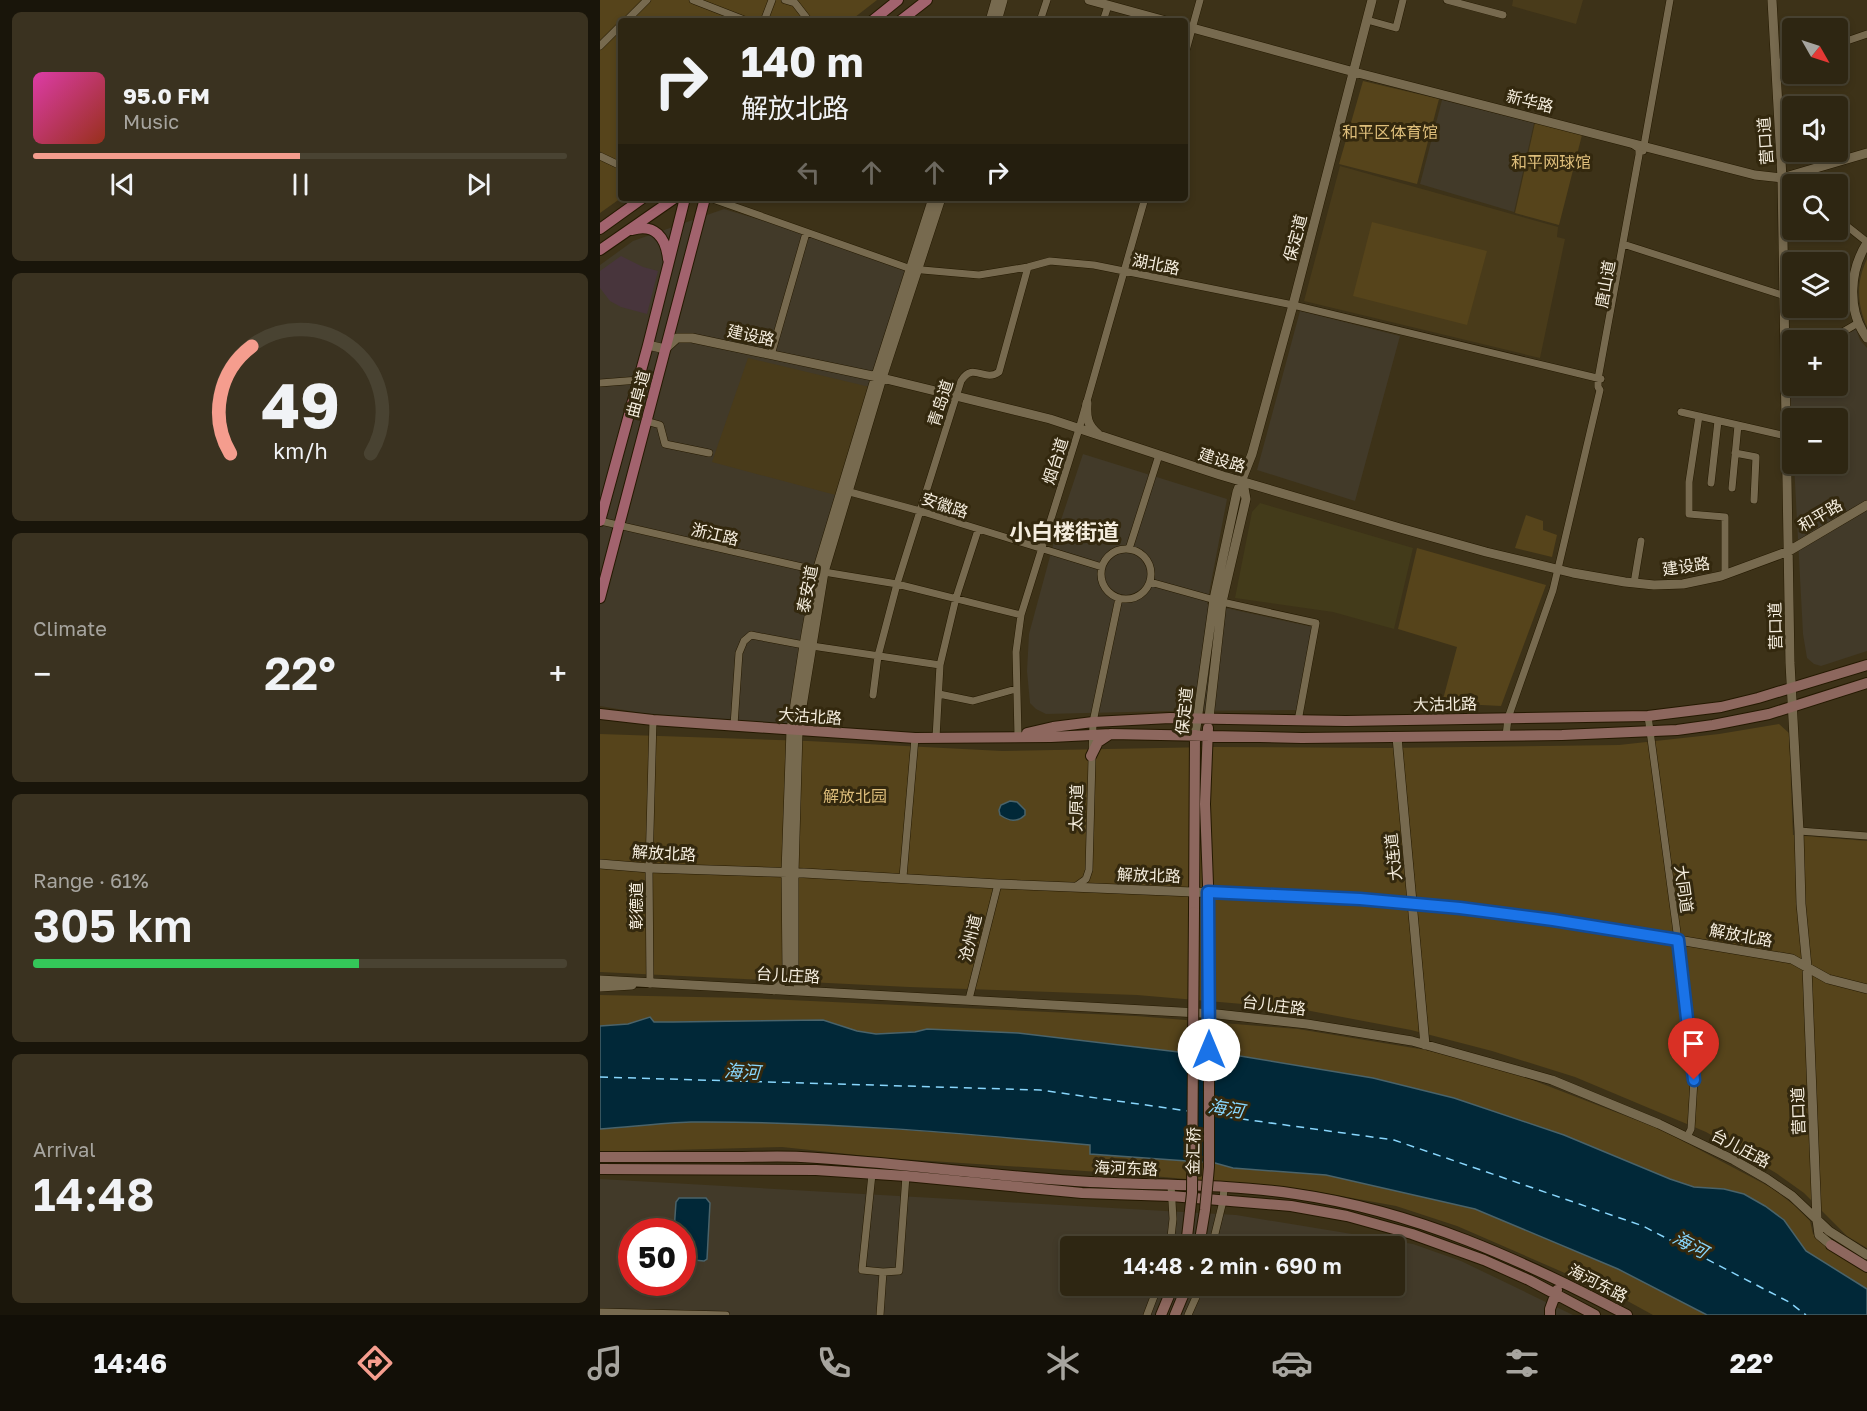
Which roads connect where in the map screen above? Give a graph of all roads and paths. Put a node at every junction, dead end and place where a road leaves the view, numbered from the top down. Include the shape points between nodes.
1 (647, 0) edge
2 (693, 0) edge
3 (772, 0) edge
4 (785, 0) edge
5 (898, 0) edge
6 (927, 0) edge
7 (991, 0) edge
8 (1002, 0) edge
9 (1047, 0) edge
10 (1089, 0) edge
11 (1200, 0) edge
12 (1372, 0) edge
13 (1403, 0) edge
14 (1447, 0) edge
15 (1670, 0) edge
16 (1772, 0) edge
17 (1108, 6) junction
18 (1503, 15) dead end
19 (629, 18) edge
20 (739, 18) edge
21 (765, 18) edge
22 (807, 18) edge
23 (876, 18) edge
24 (904, 18) edge
25 (993, 18) edge
26 (1041, 18) edge
27 (1104, 18) edge
28 (1154, 18) edge
29 (1367, 20) junction
30 (1189, 27) edge
31 (618, 29) edge
32 (1867, 34) edge
33 (1848, 41) edge
34 (600, 46) edge
35 (1782, 62) edge
36 (1775, 64) junction
37 (1354, 72) junction
38 (1630, 142) junction
39 (1644, 146) junction
40 (1867, 153) edge
41 (600, 156) edge
42 (618, 165) edge
43 (1793, 174) edge
44 (1782, 177) joint
45 (639, 201) edge
46 (671, 201) edge
47 (684, 201) edge
48 (704, 201) edge
49 (718, 201) edge
50 (932, 201) edge
51 (940, 201) edge
52 (1144, 201) edge
53 (1848, 227) edge
54 (600, 229) edge
55 (628, 231) junction
56 (806, 233) junction
57 (1867, 242) edge
58 (1625, 244) junction
59 (600, 250) edge
60 (669, 265) junction
61 (1028, 267) junction
62 (915, 269) junction
63 (1124, 271) junction
64 (1782, 295) edge
65 (1293, 305) junction
66 (674, 315) junction
67 (1858, 324) junction
68 (1847, 330) edge
69 (692, 338) junction
70 (1867, 338) edge
71 (648, 345) junction
72 (665, 349) junction
73 (771, 355) junction
74 (879, 377) junction
75 (1600, 379) junction
76 (639, 380) junction
77 (600, 383) edge
78 (956, 396) junction
79 (1087, 403) junction
80 (1681, 412) dead end
81 (1699, 416) junction
82 (646, 421) junction
83 (1718, 421) junction
84 (1738, 425) junction
85 (1079, 429) junction
86 (1782, 435) edge
87 (1106, 438) junction
88 (709, 453) dead end
89 (1736, 453) junction
90 (1159, 455) junction
91 (1787, 474) edge
92 (1241, 482) junction
93 (1710, 483) dead end
94 (1732, 488) dead end
95 (844, 490) junction
96 (1754, 500) dead end
97 (1867, 505) edge
98 (920, 511) junction
99 (600, 521) edge
100 (619, 526) junction
101 (978, 530) junction
102 (1641, 541) dead end
103 (1041, 549) junction
104 (1129, 549) junction
105 (1789, 550) junction
106 (1102, 567) junction
107 (1558, 569) junction
108 (821, 571) junction
109 (1725, 574) junction
110 (1150, 582) junction
111 (1634, 583) junction
112 (897, 584) junction
113 (600, 598) edge
114 (956, 598) junction
115 (1119, 598) junction
116 (1218, 601) junction
117 (1021, 615) junction
118 (808, 645) junction
119 (878, 656) junction
120 (940, 665) junction
121 (1867, 665) edge
122 (1867, 683) edge
123 (1792, 688) junction
124 (1016, 689) junction
125 (939, 694) junction
126 (873, 695) dead end
127 (1794, 706) junction
128 (600, 714) edge
129 (1648, 716) junction
130 (1209, 718) junction
131 (1508, 718) junction
132 (1235, 719) junction
133 (654, 720) junction
134 (1298, 721) junction
135 (1093, 722) junction
136 (734, 725) junction
137 (795, 731) junction
138 (1650, 731) junction
139 (1201, 732) junction
140 (1092, 734) junction
141 (1110, 734) junction
142 (1229, 735) junction
143 (1018, 736) junction
144 (1506, 736) junction
145 (1397, 737) junction
146 (915, 738) junction
147 (936, 738) junction
148 (1091, 756) junction
149 (1200, 761) junction
150 (1799, 831) junction
151 (1867, 836) edge
152 (600, 864) edge
153 (649, 868) junction
154 (790, 872) junction
155 (819, 873) junction
156 (903, 877) junction
157 (998, 884) junction
158 (1074, 887) junction
159 (1173, 891) junction
160 (1194, 891) junction
161 (1208, 892) junction
162 (794, 896) junction
163 (1413, 903) junction
164 (1194, 912) junction
165 (1678, 940) junction
166 (1807, 967) junction
167 (600, 980) edge
168 (650, 984) junction
169 (600, 987) edge
170 (1867, 989) edge
171 (774, 990) junction
172 (812, 991) junction
173 (969, 999) junction
174 (1425, 1045) junction
175 (1687, 1137) junction
176 (600, 1157) edge
177 (600, 1169) edge
178 (872, 1174) junction
179 (906, 1176) junction
180 (1224, 1186) junction
181 (1171, 1190) junction
182 (1816, 1190) junction
183 (1792, 1196) junction
184 (1223, 1201) junction
185 (1817, 1220) junction
186 (1171, 1236) edge
187 (1187, 1236) edge
188 (1201, 1236) edge
189 (1214, 1236) edge
190 (1831, 1245) joint
191 (1867, 1255) edge
192 (1867, 1267) edge
193 (883, 1272) junction
194 (1561, 1281) junction
195 (1555, 1294) junction
196 (1154, 1296) edge
197 (1169, 1296) edge
198 (1183, 1296) edge
199 (1197, 1296) edge
200 (600, 1312) edge
201 (726, 1315) edge
202 (880, 1315) edge
203 (1147, 1315) edge
204 (1161, 1315) edge
205 (1175, 1315) edge
206 (1188, 1315) edge
207 (1550, 1315) edge
208 (1595, 1315) edge
209 (1627, 1315) edge

1 - 19 street
2 - 20 street
3 - 21 street
4 - 22 street via 795,3
5 - 23 main road
6 - 24 main road
7 - 25 street
8 - 25 street
9 - 26 street
10 - 17 street
11 - 30 street
12 - 29 street, 保定道
13 - 29 street via 1396,28
14 - 18 street
15 - 39 street, 唐山道
16 - 36 street, 营口道
17 - 27 street
17 - 28 street
29 - 37 street, 保定道
30 - 37 street, 新华路
31 - 34 street
32 - 33 street
35 - 36 street
36 - 44 street, 营口道
37 - 38 street, 新华路
37 - 65 street, 保定道
38 - 39 street, 新华路
38 - 58 street, 唐山道 via 1640,152
39 - 44 street, 新华路 via 1755,175
39 - 58 street, 唐山道
40 - 43 street, 新华路
41 - 42 street
45 - 54 main road
46 - 55 main road
47 - 60 main road, 曲阜道
48 - 66 main road, 曲阜道
49 - 56 street, 湖北路
50 - 62 street, 泰安道
51 - 62 street, 泰安道
52 - 63 street, 烟台道
53 - 57 street
55 - 59 main road
55 - 60 main road via 647,229 659,235
56 - 62 street, 湖北路
56 - 73 street
57 - 67 street via 1853,281
58 - 64 street
58 - 75 street, 唐山道
60 - 71 main road, 曲阜道
61 - 62 street, 湖北路 via 979,275
61 - 63 street, 湖北路 via 1050,261
61 - 78 street, 青岛道 via 999,372 991,376 966,373
62 - 74 street, 泰安道
63 - 65 street, 湖北路
63 - 79 street, 烟台道
65 - 75 street, 湖北路
65 - 92 street, 保定道
66 - 69 street via 680,330
66 - 72 main road, 曲阜道
67 - 68 street
67 - 70 street
69 - 72 street via 677,338
69 - 73 street, 建设路
71 - 72 street
71 - 76 main road, 曲阜道
72 - 82 main road, 曲阜道
73 - 74 street, 建设路
74 - 78 street, 建设路
74 - 95 street, 泰安道
75 - 107 street, 唐山道 via 1602,389
76 - 77 street
76 - 99 main road, 曲阜道
78 - 85 street, 建设路
78 - 98 street, 青岛道
79 - 85 street, 烟台道
79 - 87 street via 1089,424
80 - 81 street
81 - 83 street
81 - 109 street via 1689,482 1689,514 1725,517
82 - 88 street via 660,425 665,444
82 - 100 main road, 曲阜道
83 - 84 street
83 - 93 street
84 - 86 street
84 - 89 street
85 - 87 street, 建设路
85 - 103 street, 烟台道
87 - 90 street, 建设路
89 - 94 street
89 - 96 street via 1756,458
90 - 92 street, 建设路
90 - 104 street
91 - 105 street, 营口道
92 - 107 street, 建设路
92 - 116 street, 保定道 via 1246,493 1245,505
95 - 98 street, 安徽路
95 - 108 street, 泰安道
97 - 105 street, 和平路
98 - 101 street, 安徽路
98 - 112 street, 青岛道
99 - 100 street, 浙江路
100 - 108 street, 浙江路
100 - 113 main road, 曲阜道
101 - 103 street, 安徽路
101 - 114 street
102 - 111 street
103 - 106 street, 安徽路
103 - 117 street, 烟台道
104 - 106 street via 1115,552
104 - 110 street via 1146,558 1152,573
105 - 109 street, 建设路
105 - 123 street, 营口道
106 - 115 street via 1105,588
107 - 111 street, 建设路
107 - 131 street, 唐山道
108 - 112 street, 浙江路
108 - 118 street, 泰安道
109 - 111 street, 建设路 via 1683,584
110 - 115 street via 1141,595
110 - 116 street
112 - 114 street, 浙江路
112 - 119 street, 青岛道
114 - 117 street, 浙江路
114 - 120 street
115 - 135 street, 太原道
116 - 130 street, 保定道
116 - 134 street via 1316,623
116 - 139 street, 保定道
117 - 124 street, 烟台道
118 - 119 street
118 - 136 street via 751,634 744,641 739,653
118 - 137 street, 泰安道
119 - 120 street
119 - 126 street, 青岛道
120 - 125 street
121 - 123 main road, 大沽北路
122 - 127 main road, 大沽北路
123 - 127 street, 营口道
123 - 129 main road, 大沽北路 via 1721,706
124 - 125 street via 973,701
124 - 143 street, 烟台道
125 - 147 street
127 - 138 main road, 大沽北路 via 1713,725
127 - 150 street, 营口道
128 - 133 main road, 大沽北路
129 - 131 main road, 大沽北路
129 - 138 street, 大同道
130 - 132 main road, 大沽北路
130 - 139 main road, 保定道
131 - 134 main road, 大沽北路
131 - 144 street, 唐山道
132 - 134 main road, 大沽北路
132 - 139 main road
133 - 136 main road, 大沽北路
133 - 153 street, 彰德道
135 - 139 main road, 大沽北路 via 1170,717
135 - 140 street, 太原道
135 - 143 main road, 大沽北路
136 - 137 main road, 大沽北路
137 - 146 main road, 大沽北路
137 - 154 street, 泰安道
138 - 144 main road, 大沽北路
138 - 165 street, 大同道
139 - 141 main road, 大沽北路
139 - 142 main road, 大沽北路
139 - 149 main road
140 - 141 main road, 大沽北路
140 - 143 main road, 大沽北路
140 - 148 street, 太原道
141 - 148 main road via 1098,742
142 - 145 main road, 大沽北路
142 - 149 main road via 1214,744
143 - 147 main road, 大沽北路
144 - 145 main road, 大沽北路
145 - 163 street, 大连道
146 - 147 main road, 大沽北路
146 - 156 street
148 - 158 street, 太原道 via 1089,870 1086,879
149 - 160 main road
149 - 161 main road
150 - 151 street
150 - 166 street, 营口道 via 1800,904
152 - 153 street, 解放北路
153 - 154 street, 解放北路
153 - 168 street, 彰德道
154 - 155 street, 解放北路
154 - 162 street, 泰安道
154 - 171 street, 泰安道 via 787,971
155 - 156 street, 解放北路
155 - 162 street via 801,880
156 - 157 street, 解放北路
157 - 158 street, 解放北路
157 - 173 street, 沧州道
158 - 159 street, 解放北路
159 - 160 street, 解放北路
159 - 164 street via 1186,897
160 - 161 street, 解放北路
160 - 164 main road
161 - 163 street, 解放北路
161 - 188 main road, 金汇桥, bridge via 1209,1167
162 - 172 street, 泰安道 via 794,977 800,986
163 - 165 street, 解放北路
163 - 174 street, 大连道
164 - 187 main road, 金汇桥, bridge via 1193,1176
165 - 166 street, 解放北路 via 1792,959
165 - 175 street, 大同道 via 1694,1080
166 - 170 street, 解放北路 via 1828,979
166 - 182 street, 营口道
167 - 168 street, 台儿庄路
168 - 169 street, 台儿庄路
168 - 171 street, 台儿庄路
171 - 172 street, 台儿庄路
172 - 173 street, 台儿庄路
173 - 174 street, 台儿庄路 via 1217,1014 1306,1024
174 - 175 street, 台儿庄路 via 1552,1080
175 - 183 street, 台儿庄路 via 1751,1169
176 - 181 main road, 海河东路 via 800,1157
177 - 178 main road, 海河东路
178 - 179 main road, 海河东路
178 - 193 street via 862,1270
179 - 181 main road, 海河东路 via 1082,1193
179 - 193 street via 899,1271
180 - 181 main road, 海河东路
180 - 184 street
180 - 194 main road, 海河东路 via 1294,1193 1374,1209 1479,1244
181 - 184 main road, 海河东路
181 - 186 street
182 - 183 street via 1807,1200
182 - 185 street, 营口道
183 - 185 street, 台儿庄路
184 - 189 street
184 - 195 main road, 海河东路 via 1291,1206 1412,1234 1484,1260
185 - 190 street, 营口道 via 1819,1235
185 - 191 street
190 - 192 main road
193 - 202 street
194 - 195 main road
194 - 209 main road, 海河东路
195 - 207 main road
195 - 208 main road, 海河东路
196 - 203 street
197 - 204 main road
198 - 205 main road
199 - 206 street
200 - 201 street

